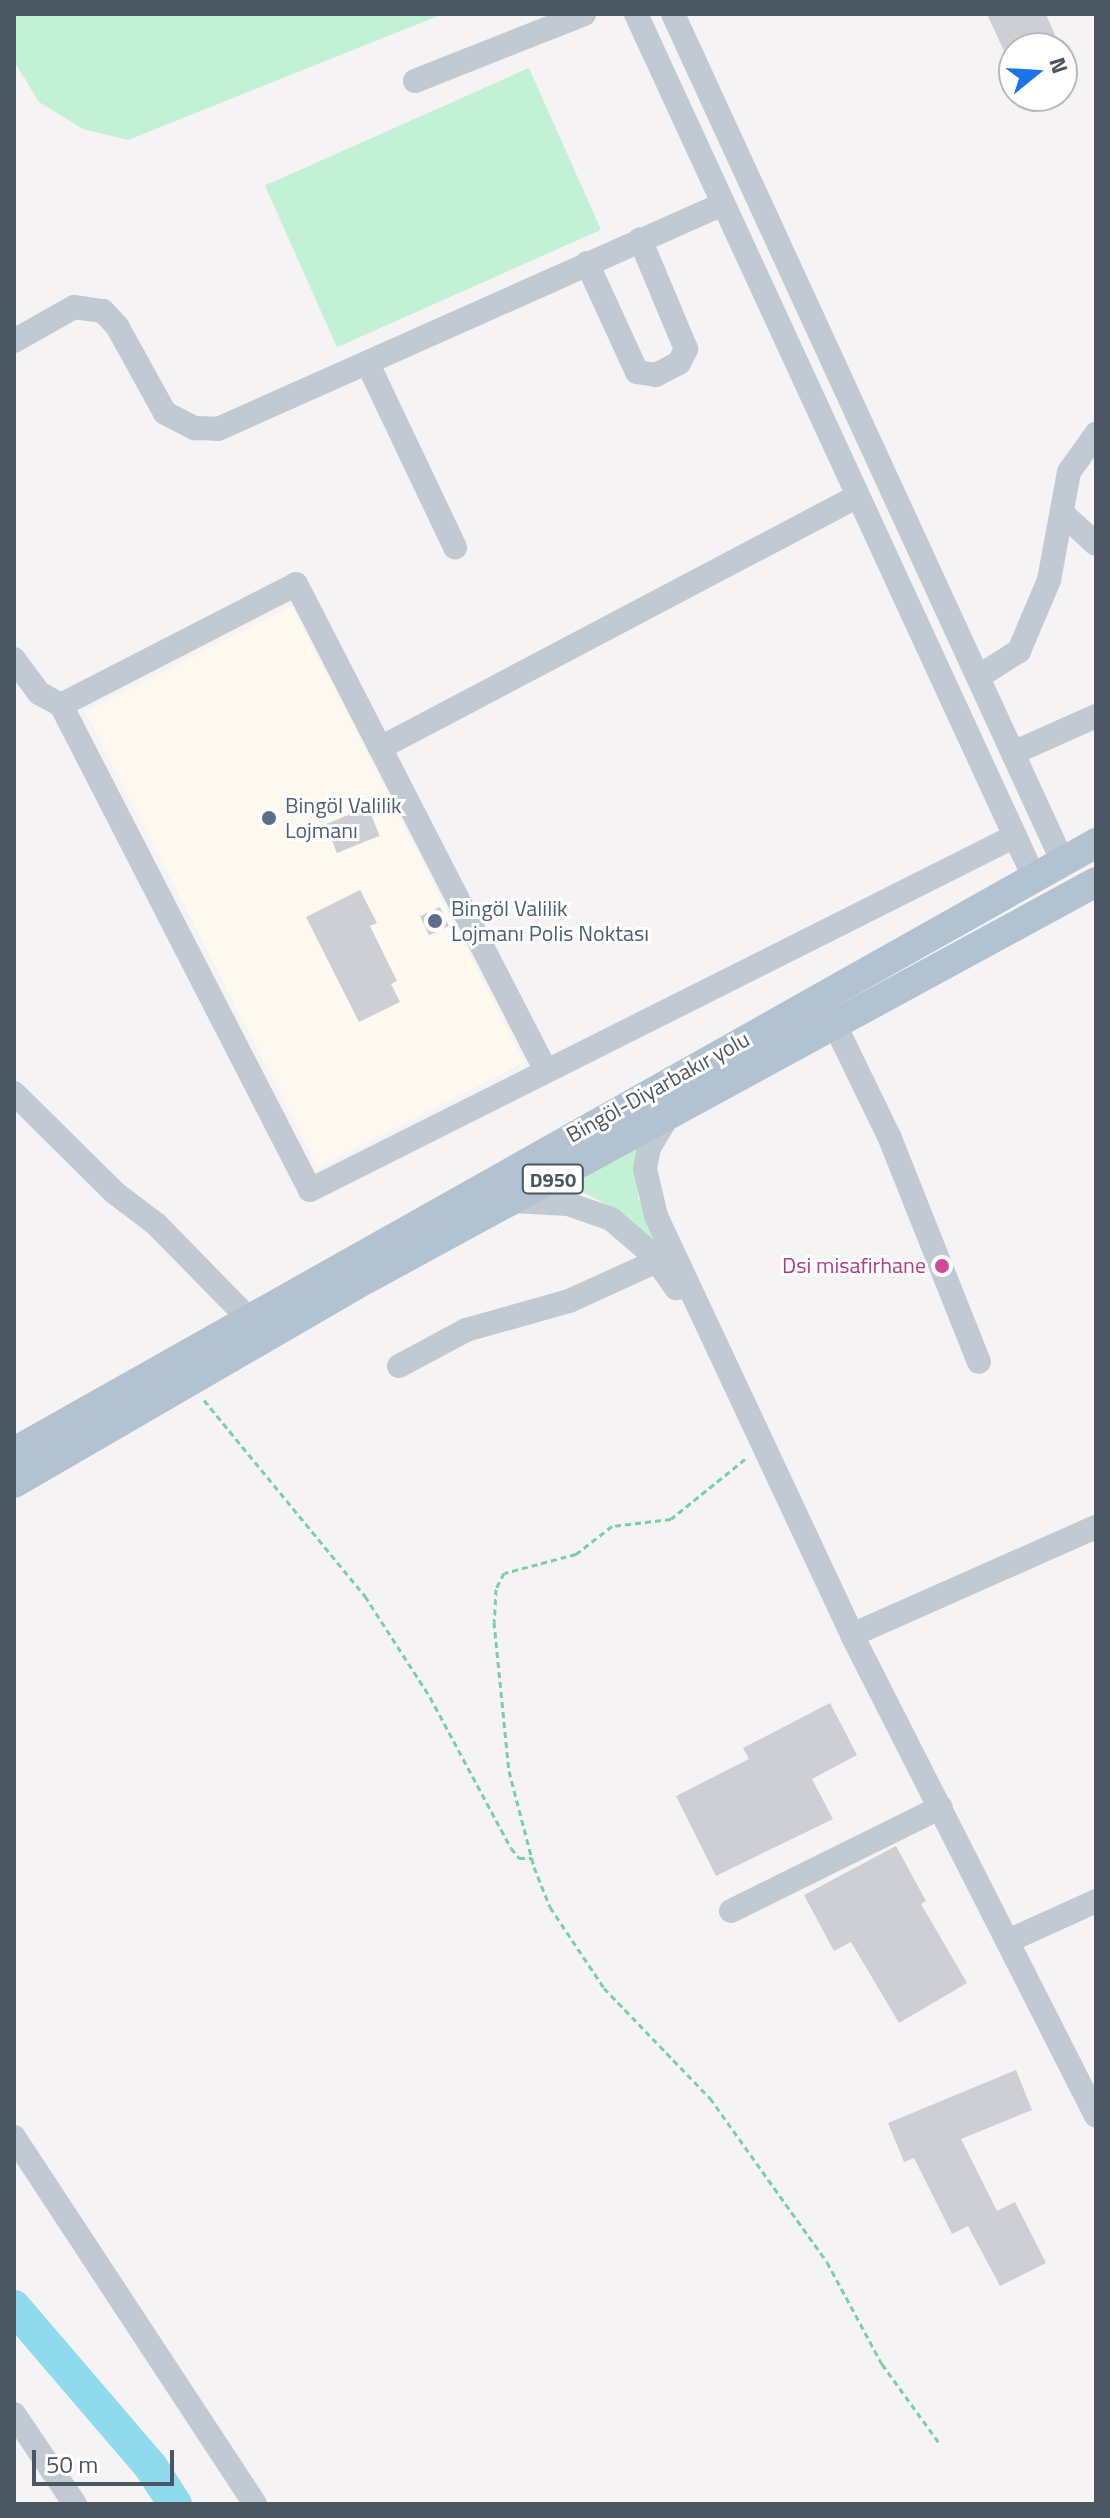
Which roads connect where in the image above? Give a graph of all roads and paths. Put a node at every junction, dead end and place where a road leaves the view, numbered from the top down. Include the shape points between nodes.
1 (584, 14) edge
2 (636, 14) edge
3 (673, 14) edge
4 (415, 81) dead end
5 (723, 204) junction
6 (640, 239) junction
7 (587, 263) junction
8 (14, 341) edge
9 (368, 364) junction
10 (1096, 434) edge
11 (858, 496) junction
12 (1062, 513) junction
13 (1096, 544) edge
14 (455, 547) dead end
15 (14, 659) edge
16 (978, 677) junction
17 (61, 705) junction
18 (1096, 716) edge
19 (380, 748) junction
20 (1013, 753) junction
21 (1015, 836) junction
22 (1096, 843) edge
23 (1062, 860) junction
24 (1033, 875) junction
25 (1096, 882) edge
26 (835, 1025) junction
27 (545, 1069) junction
28 (14, 1093) edge
29 (668, 1116) junction
30 (512, 1201) junction
31 (657, 1261) junction
32 (248, 1318) junction
33 (979, 1362) dead end
34 (399, 1366) dead end
35 (724, 1368) junction
36 (189, 1381) junction
37 (761, 1447) junction
38 (14, 1452) edge
39 (14, 1483) edge
40 (1096, 1527) edge
41 (852, 1635) junction
42 (941, 1807) junction
43 (532, 1858) junction
44 (1096, 1901) edge
45 (731, 1911) dead end
46 (1008, 1941) junction
47 (1096, 2116) edge
48 (14, 2137) edge
49 (14, 2414) edge
50 (940, 2444) dead end
51 (75, 2504) edge
52 (255, 2504) edge

1 - 4 street
2 - 5 street
3 - 16 street
5 - 6 street
5 - 11 street
6 - 7 street
6 - 7 street via 686,349 679,363 656,375 637,372
7 - 9 street
8 - 9 street via 74,307 103,311 117,326 158,405 174,419 206,429 229,426
9 - 14 street
10 - 12 street via 1069,472
11 - 19 street
11 - 21 street
12 - 13 street
12 - 16 street via 1049,580 1019,651
15 - 17 street via 39,693
16 - 20 street
17 - 19 street via 296,584
17 - 27 street via 310,1190
18 - 20 street
19 - 27 street
20 - 23 street
21 - 24 street
21 - 27 street
22 - 23 main road, Bingöl-Diyarbakır yolu / D950
23 - 24 main road, Bingöl-Diyarbakır yolu / D950
24 - 32 main road, Bingöl-Diyarbakır yolu / D950
25 - 26 main road, Bingöl-Diyarbakır yolu / D950
26 - 29 main road, Bingöl-Diyarbakır yolu / D950
26 - 33 street via 902,1164
28 - 32 street
29 - 30 main road, Bingöl-Diyarbakır yolu / D950
29 - 35 street via 649,1148 647,1194
30 - 31 street via 568,1204 611,1219
30 - 36 main road, Bingöl-Diyarbakır yolu / D950
31 - 34 street via 569,1301 466,1330
31 - 35 street
32 - 38 main road, Bingöl-Diyarbakır yolu / D950
35 - 37 street
36 - 39 main road, Bingöl-Diyarbakır yolu / D950
36 - 43 path via 365,1596 430,1697 511,1848 519,1858
37 - 41 street
37 - 43 path via 671,1519 612,1526 576,1554 511,1569 500,1580 494,1622 505,1745
40 - 41 street
41 - 42 street
42 - 45 street
42 - 46 street
43 - 50 path via 550,1907 604,1988 710,2098 827,2262 882,2364
44 - 46 street
46 - 47 street
48 - 52 street
49 - 51 street

